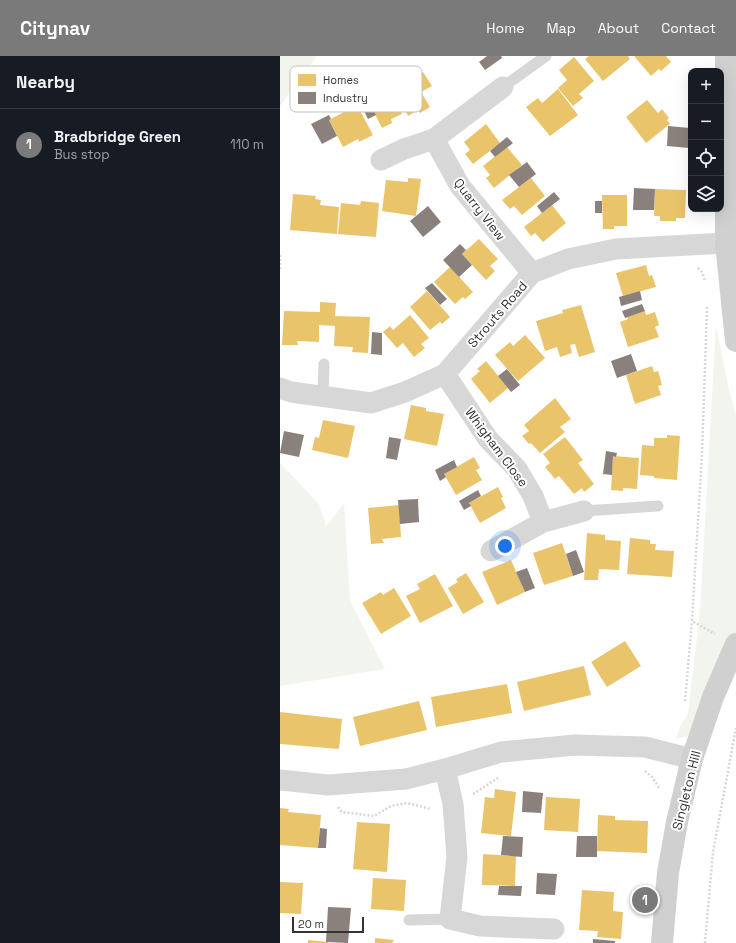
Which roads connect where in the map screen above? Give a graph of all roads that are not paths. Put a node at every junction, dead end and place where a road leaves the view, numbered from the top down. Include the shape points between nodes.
1 (546, 56) edge
2 (726, 56) edge
3 (503, 87) joint
4 (434, 140) junction
5 (381, 160) dead end
6 (726, 243) junction
7 (532, 274) junction
8 (736, 341) edge
9 (324, 364) dead end
10 (445, 374) junction
11 (280, 388) edge
12 (323, 396) junction
13 (658, 506) dead end
14 (584, 511) joint
15 (543, 522) junction
16 (491, 551) dead end
17 (736, 645) edge
18 (692, 759) junction
19 (445, 770) junction
20 (280, 780) edge
21 (450, 919) junction
22 (409, 920) dead end
23 (554, 929) dead end
24 (662, 943) edge

1 - 3 lane
2 - 6 street
3 - 4 street
4 - 5 street via 404,149
4 - 7 street, Quarry View via 460,186
6 - 7 street, Strouts Road via 616,249 568,259
6 - 8 street
7 - 10 street, Strouts Road
9 - 12 lane
10 - 12 street, Strouts Road via 405,392 371,403
10 - 15 street, Whigham Close via 488,439 517,469 533,496
11 - 12 street, Strouts Road
13 - 14 lane
14 - 15 street
15 - 16 street
17 - 18 street, Singleton Hill via 713,697
18 - 19 street via 645,747 575,745 501,752
18 - 24 street, Singleton Hill via 668,873
19 - 20 street via 406,779 362,784 328,786
19 - 21 street via 453,804 457,857
21 - 22 lane
21 - 23 street via 480,926

